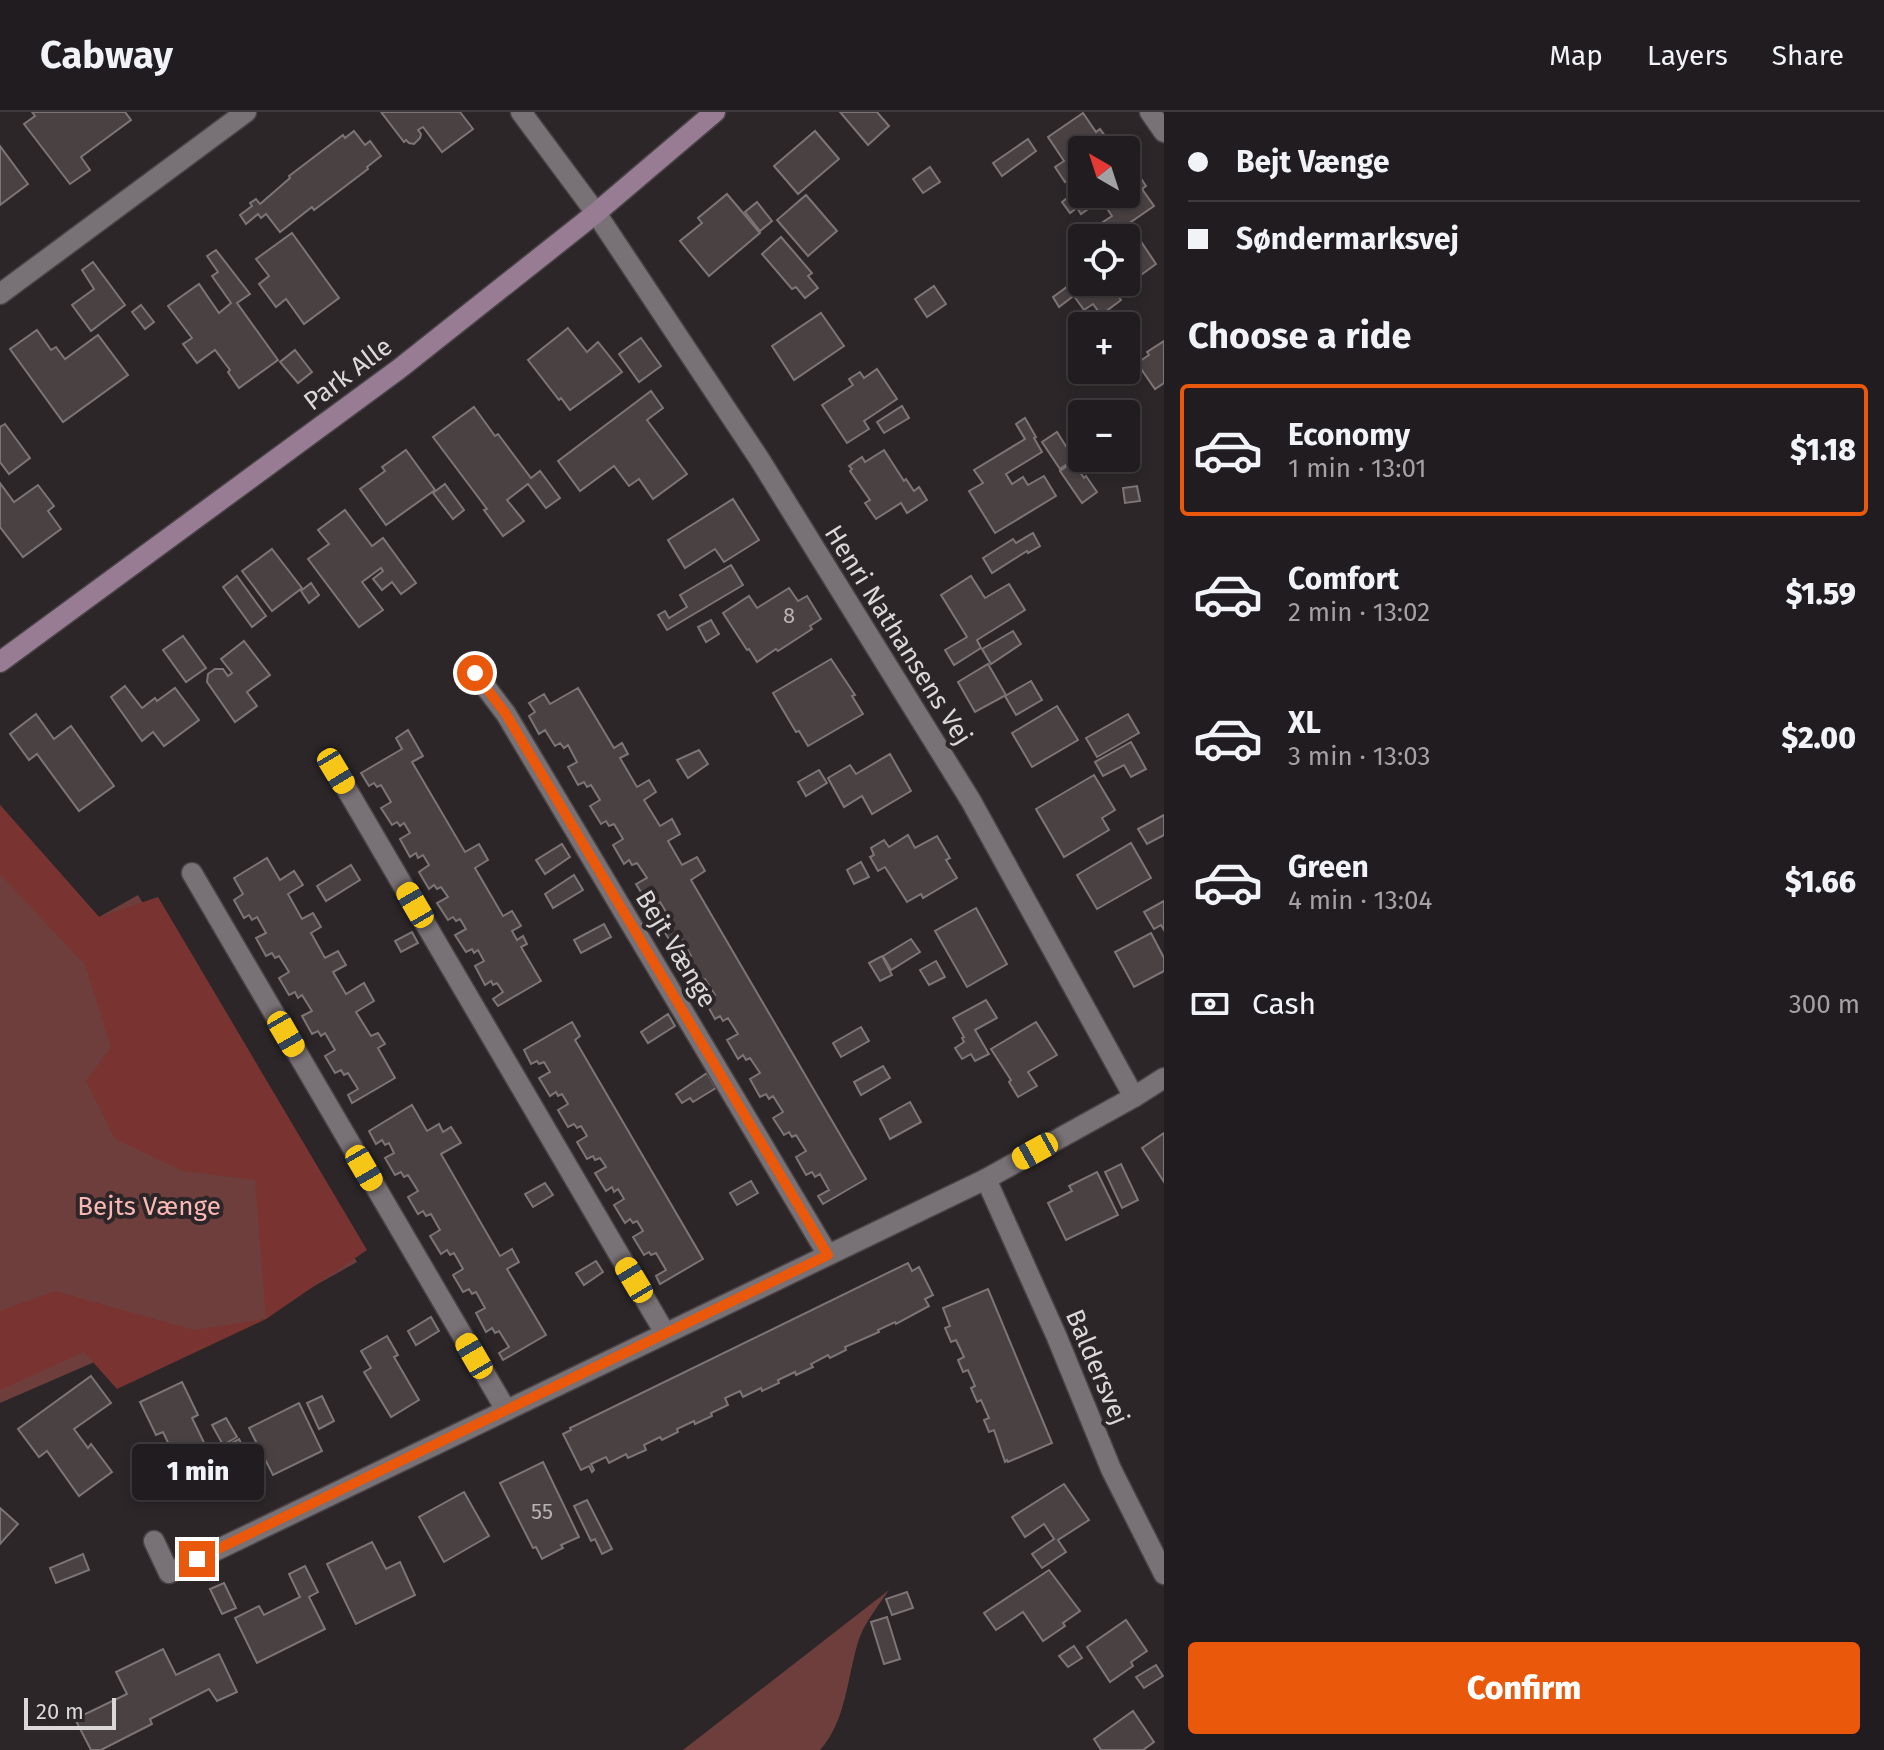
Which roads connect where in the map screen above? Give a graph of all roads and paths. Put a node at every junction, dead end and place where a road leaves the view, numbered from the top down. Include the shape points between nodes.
1 (246, 112) edge
2 (521, 112) edge
3 (715, 112) edge
4 (1150, 112) edge
5 (1164, 132) edge
6 (596, 213) junction
7 (0, 294) edge
8 (0, 662) edge
9 (475, 673) dead end
10 (336, 771) dead end
11 (192, 873) dead end
12 (1164, 1078) edge
13 (1134, 1097) junction
14 (986, 1179) junction
15 (828, 1255) junction
16 (665, 1333) junction
17 (506, 1410) junction
18 (154, 1541) dead end
19 (1164, 1574) edge

1 - 7 street
2 - 6 street, Henri Nathansens Vej
3 - 6 street, Park Alle
4 - 5 street
6 - 8 street, Park Alle via 399,369
6 - 13 street, Henri Nathansens Vej via 760,460 971,801
9 - 15 street, Bejt Vænge via 506,714
10 - 16 street
11 - 17 street
12 - 13 street
13 - 14 street
14 - 15 street
14 - 19 street, Baldersvej via 1111,1469
15 - 16 street
16 - 17 street
17 - 18 street via 169,1573

